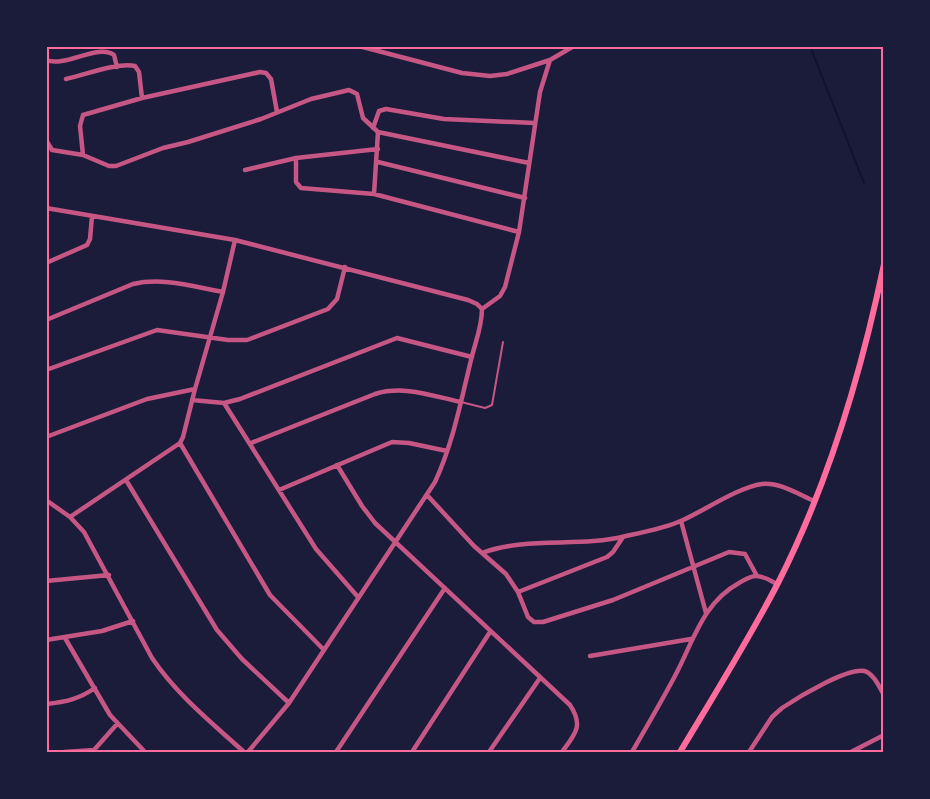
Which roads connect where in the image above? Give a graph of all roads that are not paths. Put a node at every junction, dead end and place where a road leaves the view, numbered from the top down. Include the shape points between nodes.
1 (359, 46) edge
2 (574, 46) edge
3 (369, 48) edge
4 (46, 60) edge
5 (550, 60) junction
6 (117, 67) junction
7 (66, 79) dead end
8 (142, 98) junction
9 (277, 112) junction
10 (534, 123) junction
11 (373, 128) junction
12 (378, 132) junction
13 (46, 140) edge
14 (378, 148) junction
15 (49, 150) edge
16 (83, 155) junction
17 (296, 158) junction
18 (378, 162) junction
19 (529, 163) junction
20 (245, 170) dead end
21 (374, 194) junction
22 (525, 198) junction
23 (46, 208) edge
24 (92, 216) junction
25 (519, 232) junction
26 (236, 240) junction
27 (46, 263) edge
28 (884, 264) edge
29 (345, 267) junction
30 (223, 292) junction
31 (482, 309) junction
32 (46, 320) edge
33 (209, 337) junction
34 (503, 342) dead end
35 (472, 357) junction
36 (46, 370) edge
37 (195, 388) junction
38 (192, 400) junction
39 (461, 402) junction
40 (224, 403) junction
41 (46, 437) edge
42 (180, 443) junction
43 (251, 443) junction
44 (447, 451) junction
45 (337, 465) junction
46 (126, 480) junction
47 (279, 490) junction
48 (427, 495) junction
49 (46, 500) edge
50 (814, 501) junction
51 (70, 517) junction
52 (681, 521) junction
53 (623, 537) junction
54 (396, 542) junction
55 (482, 553) junction
56 (693, 566) junction
57 (109, 575) junction
58 (757, 576) junction
59 (46, 581) edge
60 (777, 584) junction
61 (445, 588) junction
62 (518, 592) junction
63 (358, 597) junction
64 (706, 613) junction
65 (133, 621) junction
66 (490, 632) junction
67 (65, 638) junction
68 (691, 639) junction
69 (46, 640) edge
70 (324, 650) junction
71 (590, 656) dead end
72 (540, 678) junction
73 (95, 688) junction
74 (884, 695) edge
75 (289, 703) junction
76 (46, 704) edge
77 (117, 724) junction
78 (884, 735) edge
79 (94, 751) edge
80 (337, 752) edge
81 (64, 753) edge
82 (145, 753) edge
83 (246, 753) edge
84 (412, 753) edge
85 (489, 753) edge
86 (562, 753) edge
87 (632, 753) edge
88 (680, 753) edge
89 (749, 753) edge
90 (851, 753) edge

1 - 3 street
2 - 5 street
3 - 5 street via 477,76 507,74
4 - 6 street via 55,62 109,52
5 - 10 street
6 - 7 street
6 - 8 street via 135,66
8 - 9 street via 260,72 271,79
8 - 16 street via 83,115
9 - 11 street via 352,90 357,94 363,118
9 - 16 street via 116,166
10 - 11 street via 444,119 386,109 379,111
10 - 19 street
11 - 12 street
12 - 14 street
12 - 19 street
13 - 15 street
14 - 17 street
14 - 18 street
15 - 16 street
17 - 20 street
17 - 21 street via 298,187
18 - 21 street
18 - 22 street
19 - 22 street
21 - 25 street
22 - 25 street
23 - 24 street
24 - 26 street
24 - 27 street via 87,245
25 - 31 street via 503,292
26 - 29 street
26 - 30 street
28 - 50 main road via 862,362
29 - 31 street via 468,300
29 - 33 street via 337,299 328,309 247,339
30 - 32 street via 145,281
30 - 33 street
31 - 35 street
33 - 36 street via 157,330
33 - 37 street
34 - 39 lane via 492,405 485,408
35 - 39 street
35 - 40 street via 397,338
37 - 38 street
37 - 41 street via 147,399
38 - 40 street
38 - 42 street
39 - 43 street via 392,390
39 - 44 street
40 - 43 street
42 - 46 street
42 - 70 street via 270,595
43 - 47 street
44 - 45 street via 392,442
44 - 48 street
45 - 47 street
45 - 54 street via 368,515
46 - 51 street
46 - 75 street via 217,630
47 - 63 street via 316,549
48 - 54 street
48 - 55 street
49 - 51 street
50 - 52 street via 765,484
50 - 60 main road
51 - 57 street via 84,532
52 - 53 street
52 - 56 street
53 - 55 street via 521,543
53 - 62 street via 607,557
54 - 61 street
54 - 63 street
55 - 62 street via 498,565
56 - 58 street via 724,553 740,552 749,559
56 - 62 street via 613,600 538,623 528,617
56 - 64 street
57 - 59 street
57 - 65 street
58 - 60 street
58 - 64 street via 734,585
60 - 88 main road
61 - 66 street
61 - 80 street
63 - 70 street
64 - 68 street
65 - 67 street via 102,632
65 - 83 street via 163,674
66 - 72 street
66 - 84 street
67 - 69 street
67 - 73 street
68 - 71 street
68 - 87 street via 678,671
70 - 75 street
72 - 85 street
72 - 86 street via 570,705 578,720 577,729
73 - 76 street via 69,702
73 - 77 street
74 - 89 street via 866,671 851,670 782,708
75 - 83 street
77 - 79 street
77 - 82 street
78 - 90 street
79 - 81 street

